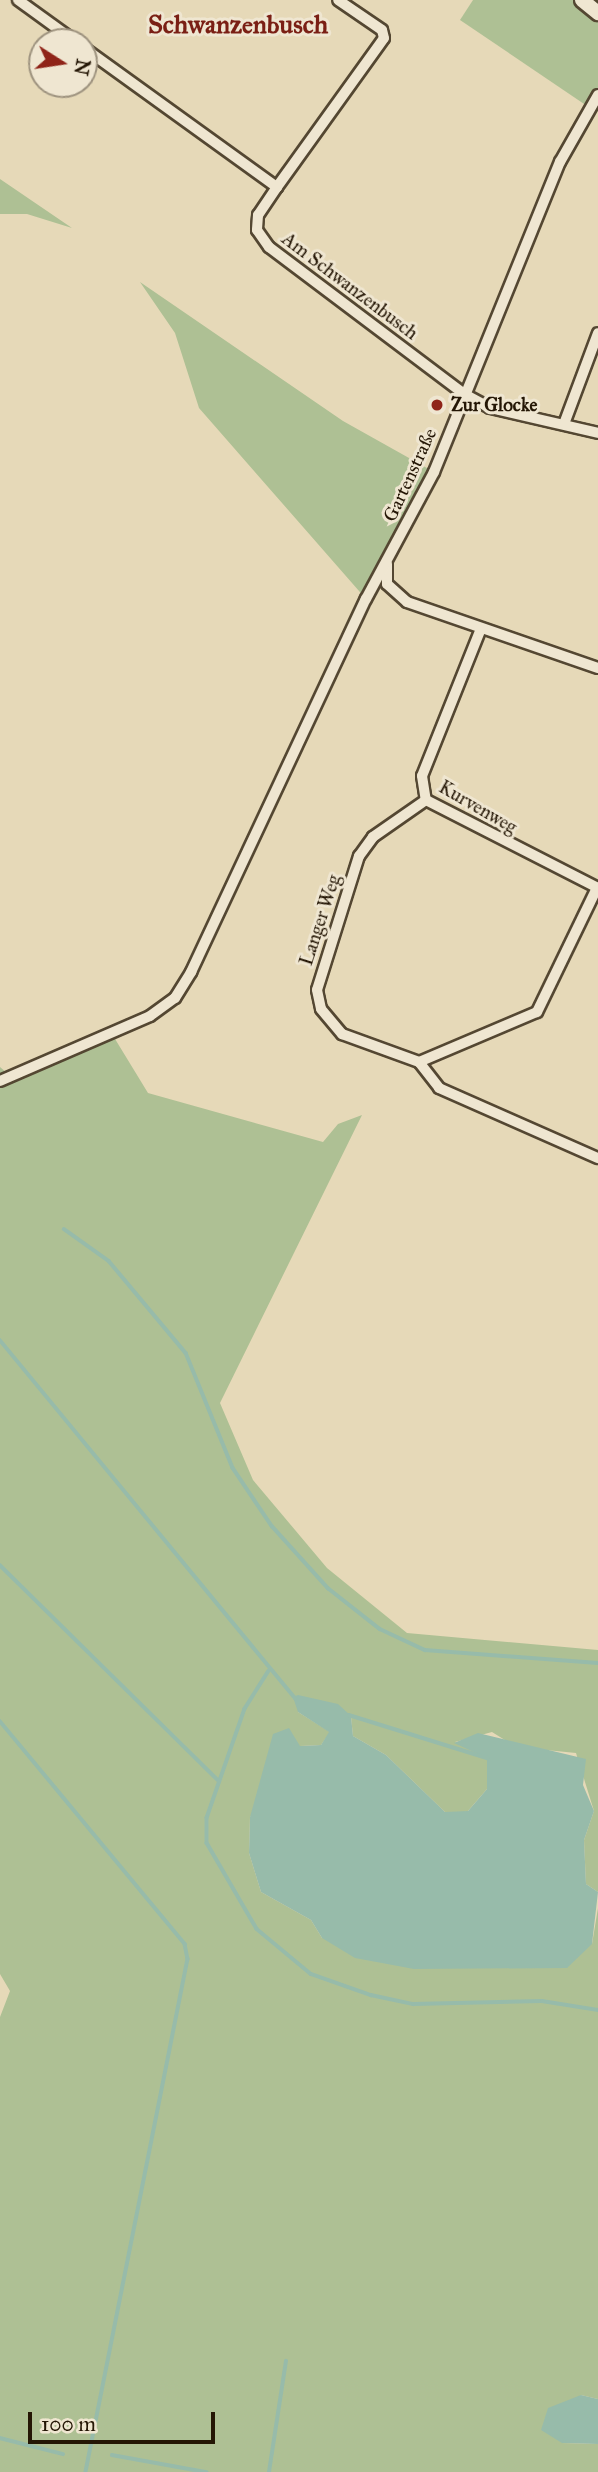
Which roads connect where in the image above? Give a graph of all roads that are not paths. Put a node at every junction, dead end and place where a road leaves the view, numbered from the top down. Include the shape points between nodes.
1 (18, 0) edge
2 (338, 0) edge
3 (582, 0) edge
4 (598, 13) edge
5 (57, 28) edge
6 (98, 58) edge
7 (598, 95) edge
8 (277, 187) junction
9 (598, 333) edge
10 (464, 394) junction
11 (564, 424) junction
12 (598, 433) edge
13 (387, 564) junction
14 (480, 631) junction
15 (598, 668) edge
16 (426, 800) junction
17 (598, 888) edge
18 (419, 1062) junction
19 (0, 1082) edge
20 (598, 1157) edge

1 - 5 street
2 - 8 street, Am Schwanzenbusch via 382,30 383,38
3 - 4 main road
6 - 8 street
7 - 10 street, Gartenstraße via 560,162
8 - 10 street, Am Schwanzenbusch via 258,215 257,230 269,247
9 - 11 street
10 - 11 street, Am Schwanzenbusch via 490,408
10 - 13 street, Gartenstraße
11 - 12 street, Am Schwanzenbusch
13 - 14 street via 387,584 407,602
13 - 19 street, Gartenstraße via 175,998 113,1034
14 - 15 street
14 - 16 street, Kurvenweg via 422,776
16 - 17 street, Kurvenweg
16 - 18 street, Langer Weg via 373,837 359,856 317,990 321,1009 342,1034
17 - 18 street via 537,1012
18 - 20 street via 439,1088

